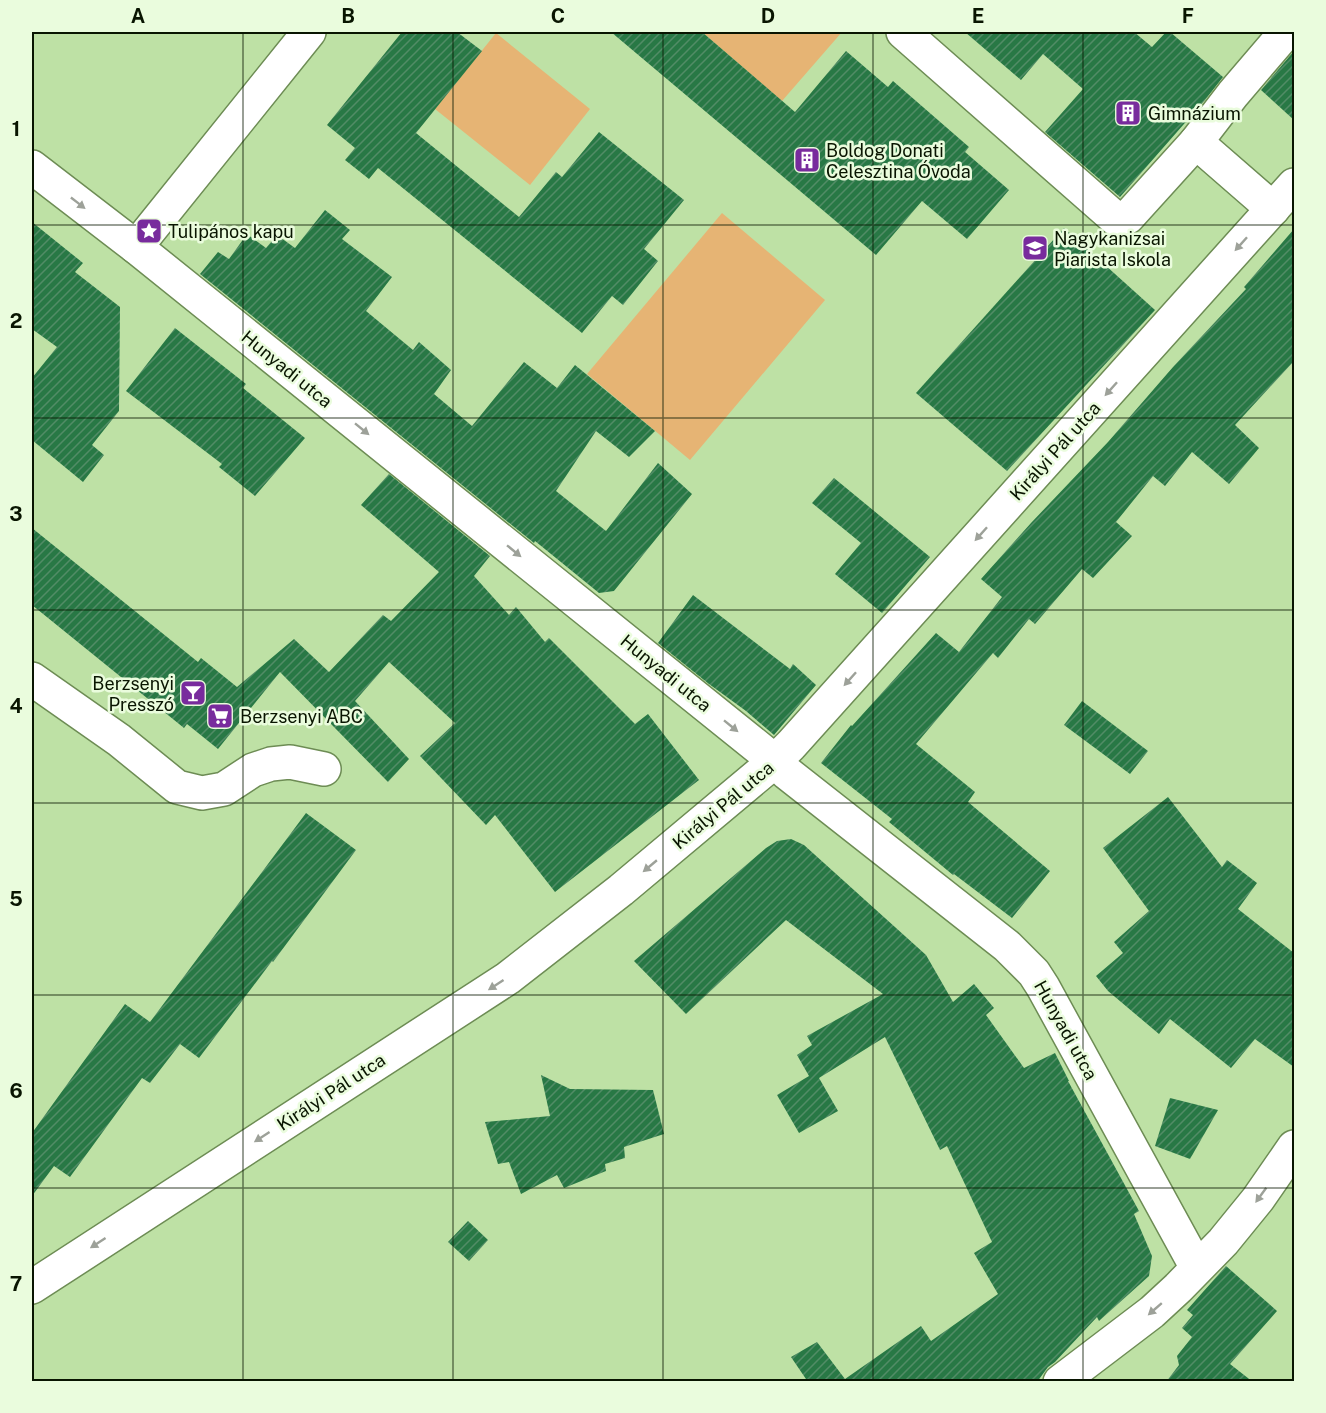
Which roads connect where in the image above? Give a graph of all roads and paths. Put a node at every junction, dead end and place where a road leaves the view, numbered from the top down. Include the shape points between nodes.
1 (309, 32) edge
2 (903, 32) edge
3 (1286, 32) edge
4 (1196, 142) junction
5 (32, 167) edge
6 (1294, 185) edge
7 (1273, 210) junction
8 (136, 247) junction
9 (32, 679) edge
10 (775, 761) junction
11 (324, 769) dead end
12 (1294, 1147) edge
13 (1197, 1268) junction
14 (36, 1283) edge
15 (1060, 1382) edge

1 - 8 street
2 - 4 street via 1116,219 1128,217
3 - 4 street
4 - 7 street
5 -> 8 street, Hunyadi utca
6 - 7 street, Királyi Pál utca
7 -> 10 street, Királyi Pál utca
8 -> 10 street, Hunyadi utca
9 - 11 street via 119,740 177,787 202,793 224,789 253,770 271,764 290,762
10 - 13 street, Hunyadi utca via 1007,946 1034,973
10 -> 14 street, Királyi Pál utca via 508,978
12 -> 13 street via 1258,1199
13 -> 15 street via 1152,1312

